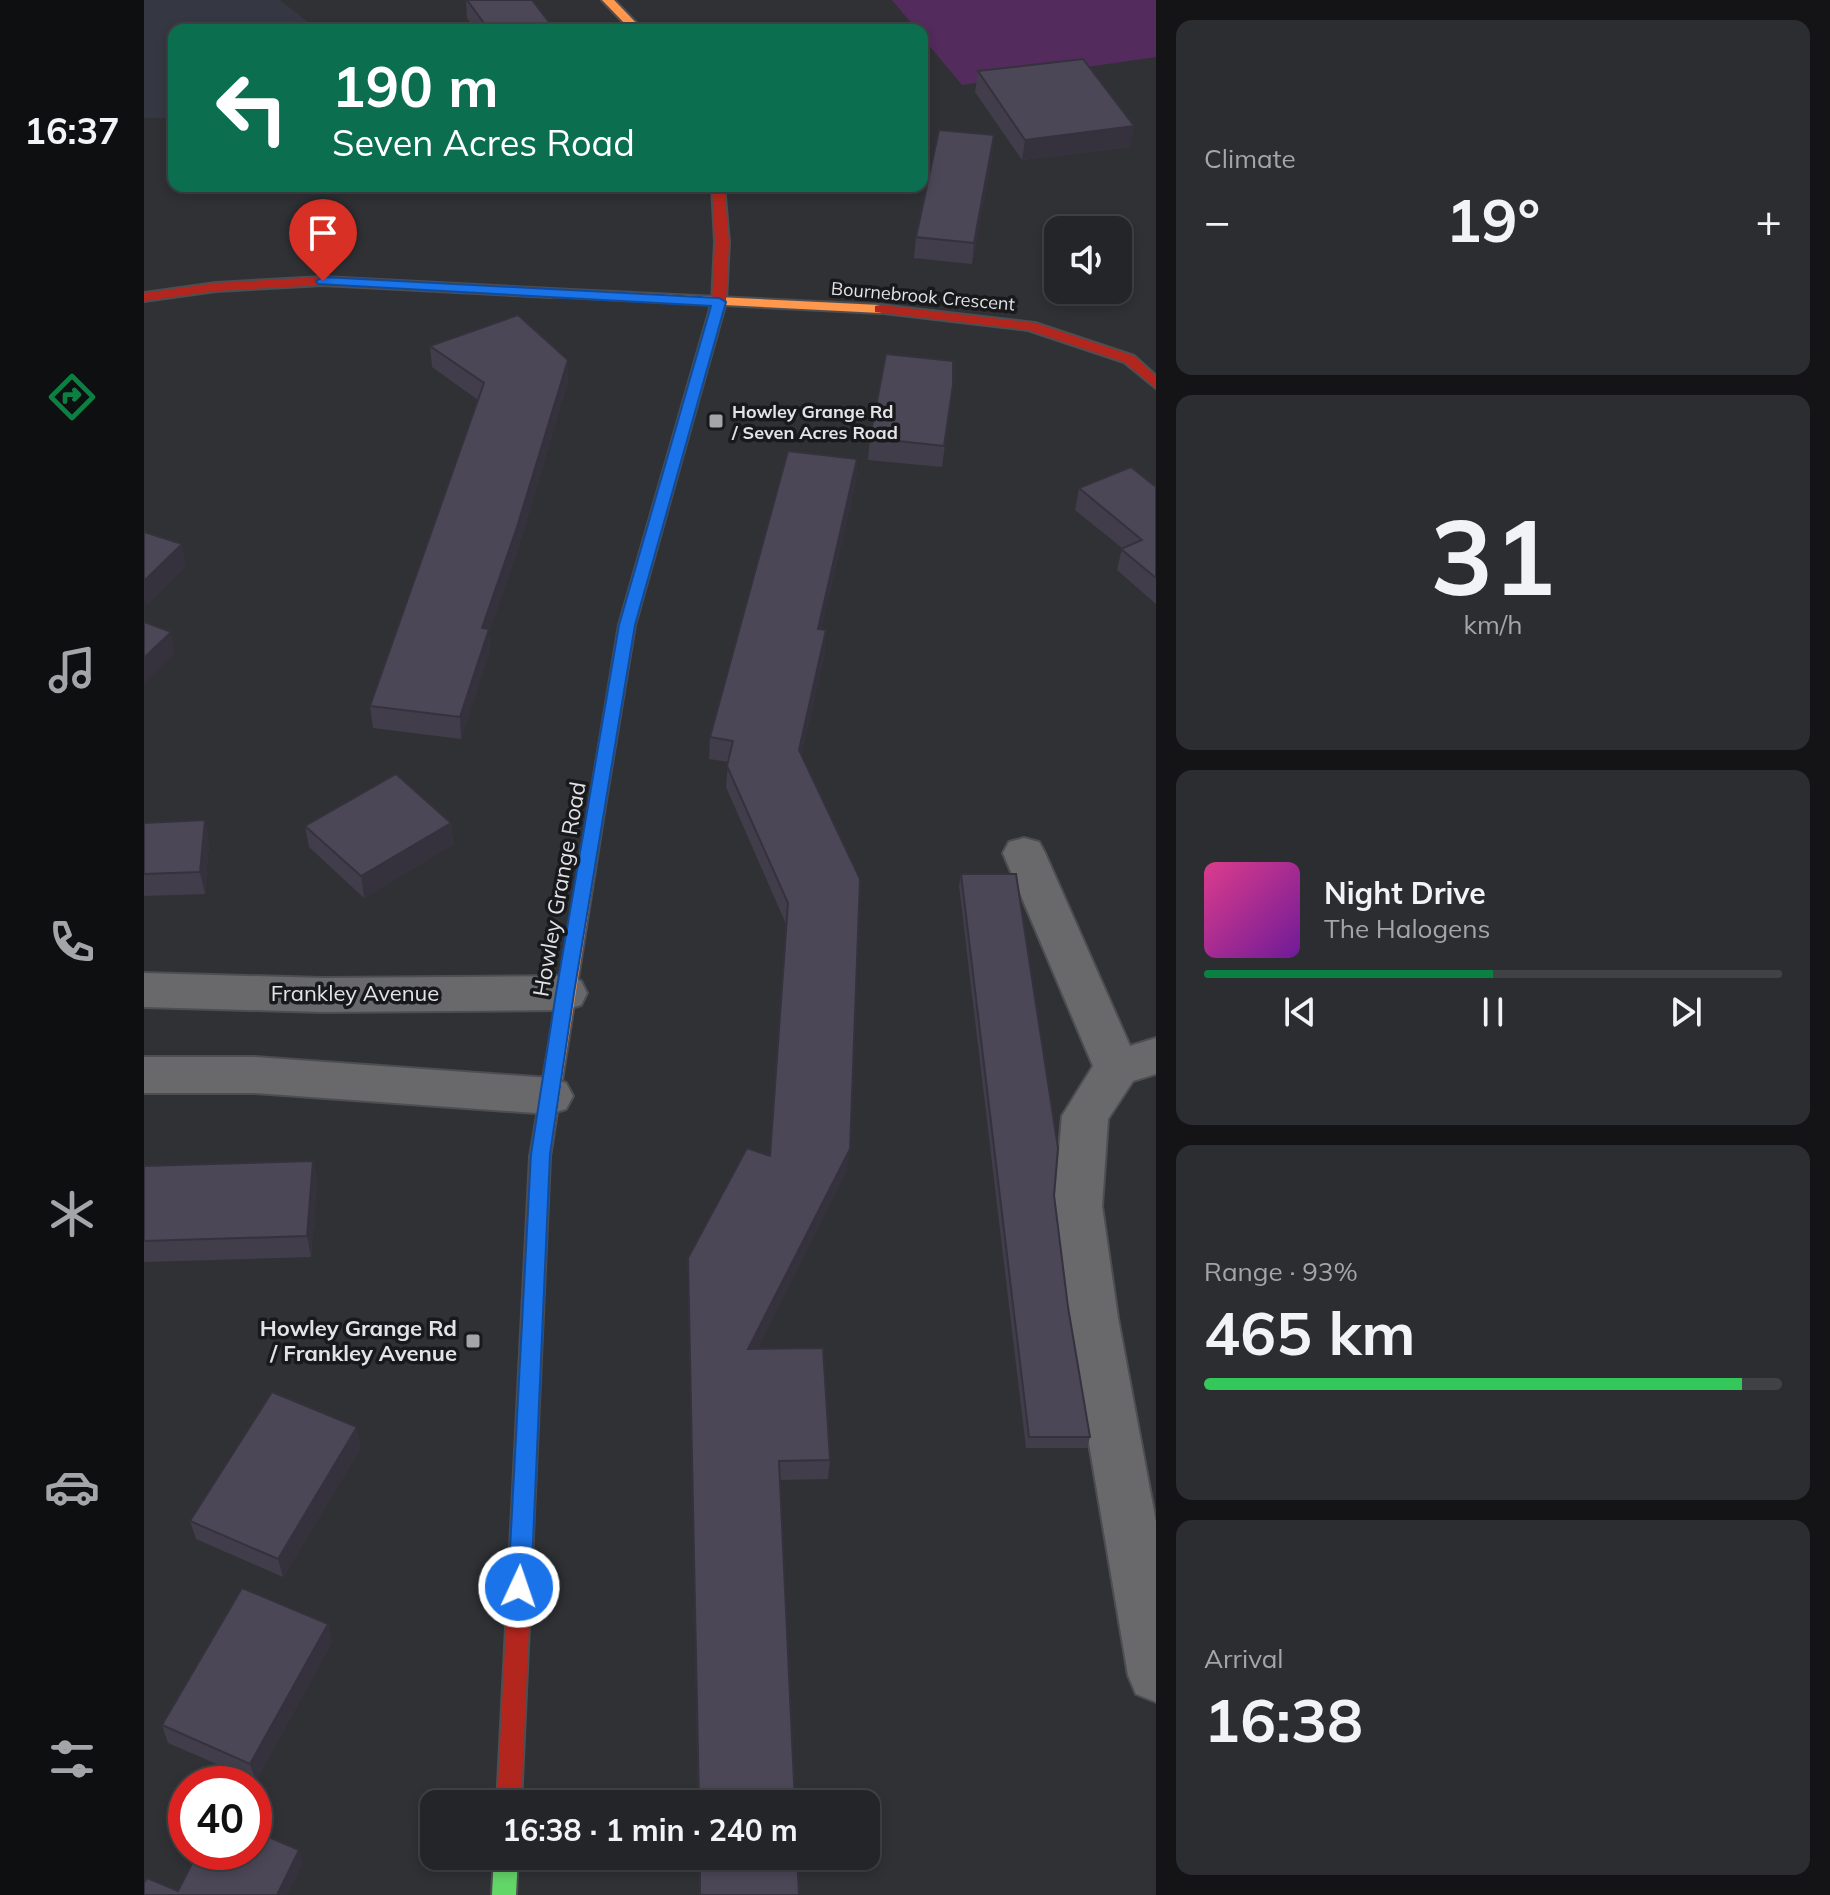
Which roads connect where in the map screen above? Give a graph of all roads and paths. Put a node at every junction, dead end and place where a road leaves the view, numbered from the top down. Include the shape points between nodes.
1 (608, 0) edge
2 (631, 24) edge
3 (718, 192) edge
4 (144, 297) edge
5 (719, 302) junction
6 (1156, 384) edge
7 (1024, 853) dead end
8 (144, 990) edge
9 (565, 993) junction
10 (1137, 1062) edge
11 (144, 1075) edge
12 (550, 1096) junction
13 (1156, 1675) edge
14 (510, 1790) edge
15 (505, 1870) edge
16 (504, 1895) edge

1 - 2 street
3 - 5 street, Howley Grange Road
4 - 5 street, Bournebrook Crescent via 323,281
5 - 6 street, Bournebrook Crescent via 894,310 1030,326 1129,359
5 - 9 street, Howley Grange Road via 627,625
7 - 10 street
8 - 9 street, Frankley Avenue
9 - 12 street, Howley Grange Road
10 - 13 street via 1085,1116 1078,1206
11 - 12 street via 255,1075
12 - 14 street, Howley Grange Road via 540,1154
15 - 16 street

